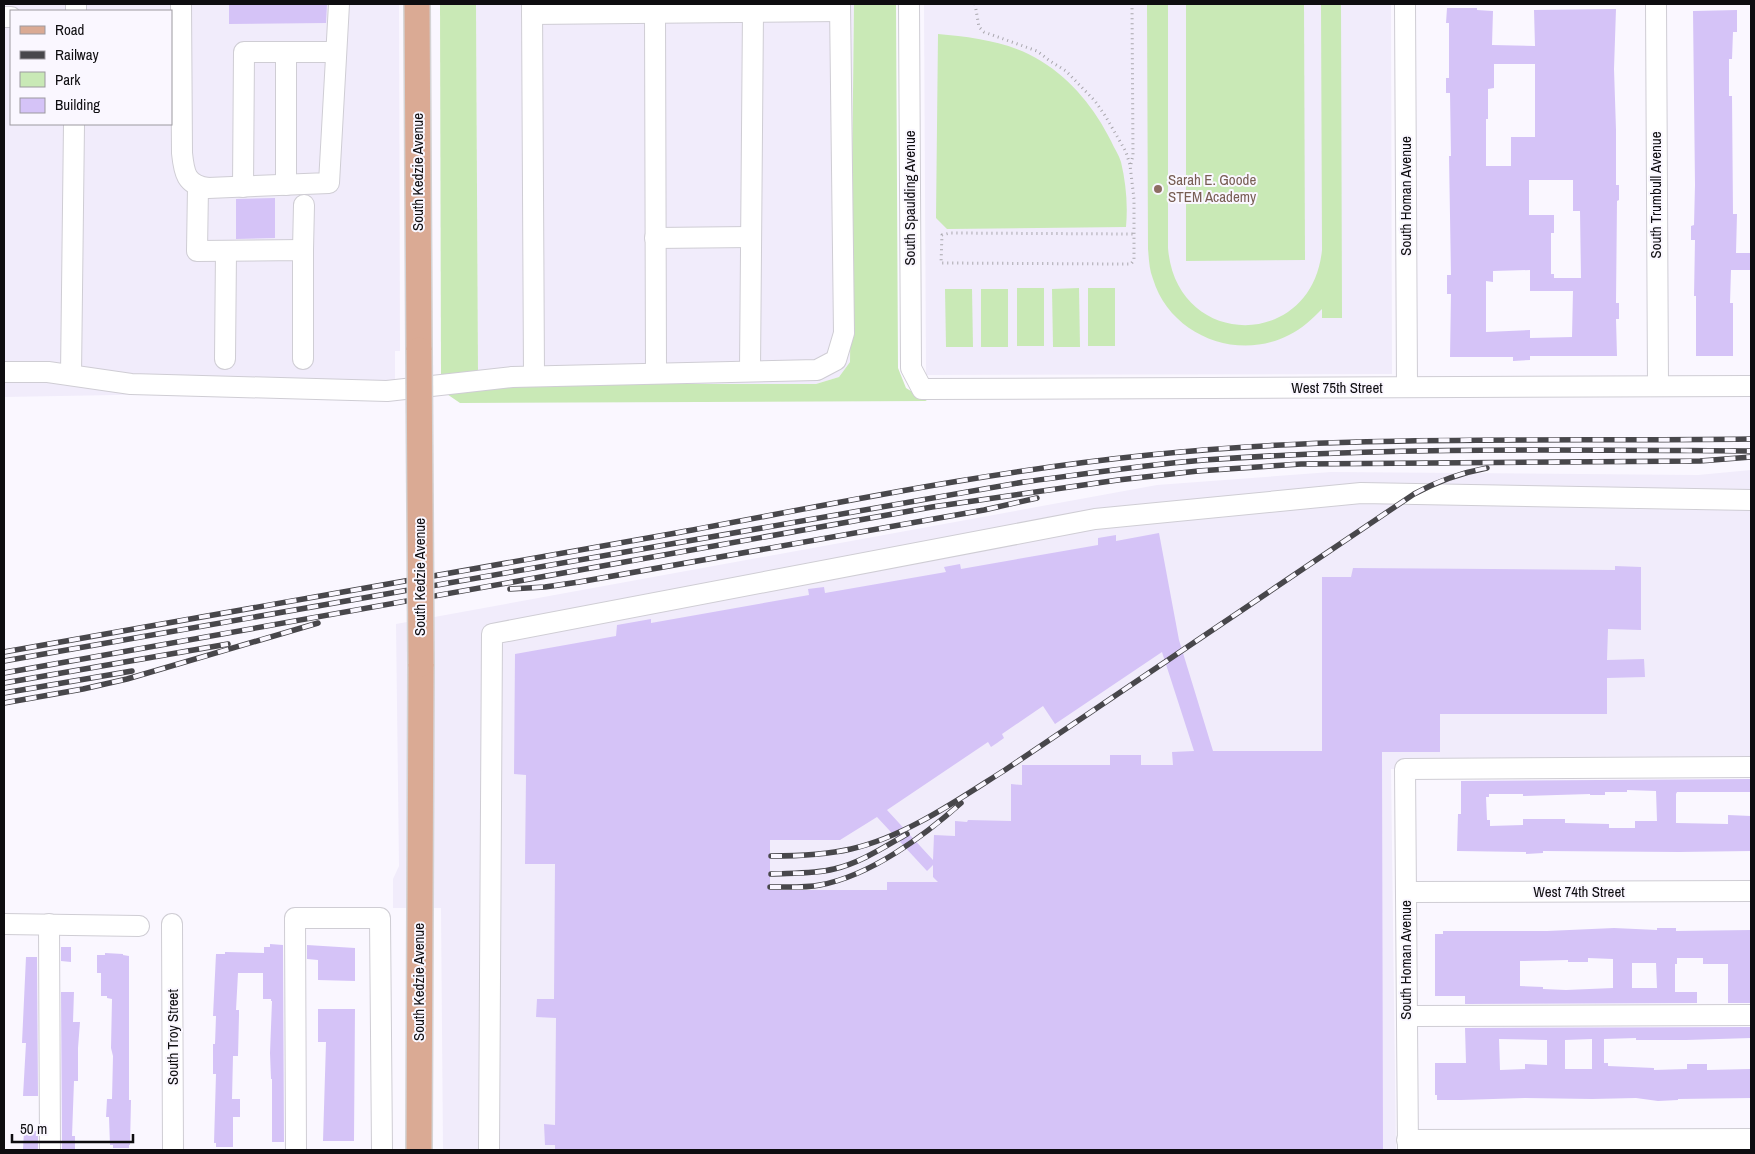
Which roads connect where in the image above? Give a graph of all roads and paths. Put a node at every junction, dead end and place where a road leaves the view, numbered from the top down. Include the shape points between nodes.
1 (180, 4) edge
2 (339, 4) edge
3 (417, 4) edge
4 (909, 4) edge
5 (975, 4) edge
6 (1132, 4) edge
7 (1405, 4) edge
8 (1656, 4) edge
9 (840, 7) edge
10 (532, 9) edge
11 (655, 12) junction
12 (753, 12) junction
13 (286, 52) junction
14 (336, 52) junction
15 (74, 125) edge
16 (1130, 165) junction
17 (286, 185) junction
18 (198, 187) junction
19 (243, 187) junction
20 (304, 205) dead end
21 (1134, 234) junction
22 (751, 236) junction
23 (655, 238) junction
24 (303, 250) junction
25 (226, 251) junction
26 (303, 359) dead end
27 (225, 360) dead end
28 (750, 371) junction
29 (4, 372) edge
30 (656, 374) junction
31 (71, 375) junction
32 (534, 376) junction
33 (1658, 386) junction
34 (1751, 386) edge
35 (1407, 387) junction
36 (922, 389) joint
37 (1751, 500) edge
38 (1751, 768) edge
39 (1751, 891) edge
40 (1406, 892) junction
41 (4, 924) edge
42 (50, 924) junction
43 (172, 924) dead end
44 (139, 926) dead end
45 (1751, 1015) edge
46 (1407, 1016) junction
47 (1751, 1139) edge
48 (1408, 1145) edge
49 (50, 1150) edge
50 (173, 1150) edge
51 (296, 1150) edge
52 (382, 1150) edge
53 (419, 1150) edge
54 (489, 1150) edge

1 - 18 street via 182,153 184,171
2 - 14 street
3 - 53 main road, South Kedzie Avenue, bridge via 421,664
4 - 36 street, South Spaulding Avenue via 911,368
5 - 16 path via 979,27 984,32 1037,51 1081,85 1106,117
6 - 16 path via 1133,155
7 - 35 street, South Homan Avenue
8 - 33 street, South Trumbull Avenue
9 - 12 street
9 - 28 street via 844,333 836,360 817,370
10 - 11 street
10 - 32 street
11 - 12 street
11 - 23 street
12 - 22 street
13 - 14 street
13 - 17 street
13 - 19 street via 244,52
14 - 17 street via 329,184
15 - 31 street
16 - 21 path
17 - 19 street
18 - 19 street
18 - 25 street via 197,251
20 - 24 street
21 - 21 path via 1134,260 1131,264 941,263 942,235 950,233
22 - 23 street
22 - 28 street
23 - 30 street
24 - 25 street
24 - 26 street
25 - 27 street
28 - 30 street
29 - 31 street
30 - 32 street
31 - 32 street via 131,384 387,392
33 - 34 street, West 75th Street
33 - 35 street, West 75th Street
35 - 36 street, West 75th Street
37 - 54 street via 1362,492 1095,519 492,634
38 - 40 street, South Homan Avenue via 1405,770
39 - 40 street, West 74th Street
40 - 46 street, South Homan Avenue
41 - 42 street
42 - 44 street
42 - 49 street
43 - 50 street, South Troy Street
45 - 46 street
46 - 48 street, South Homan Avenue
47 - 48 street
51 - 52 street via 295,918 380,918

